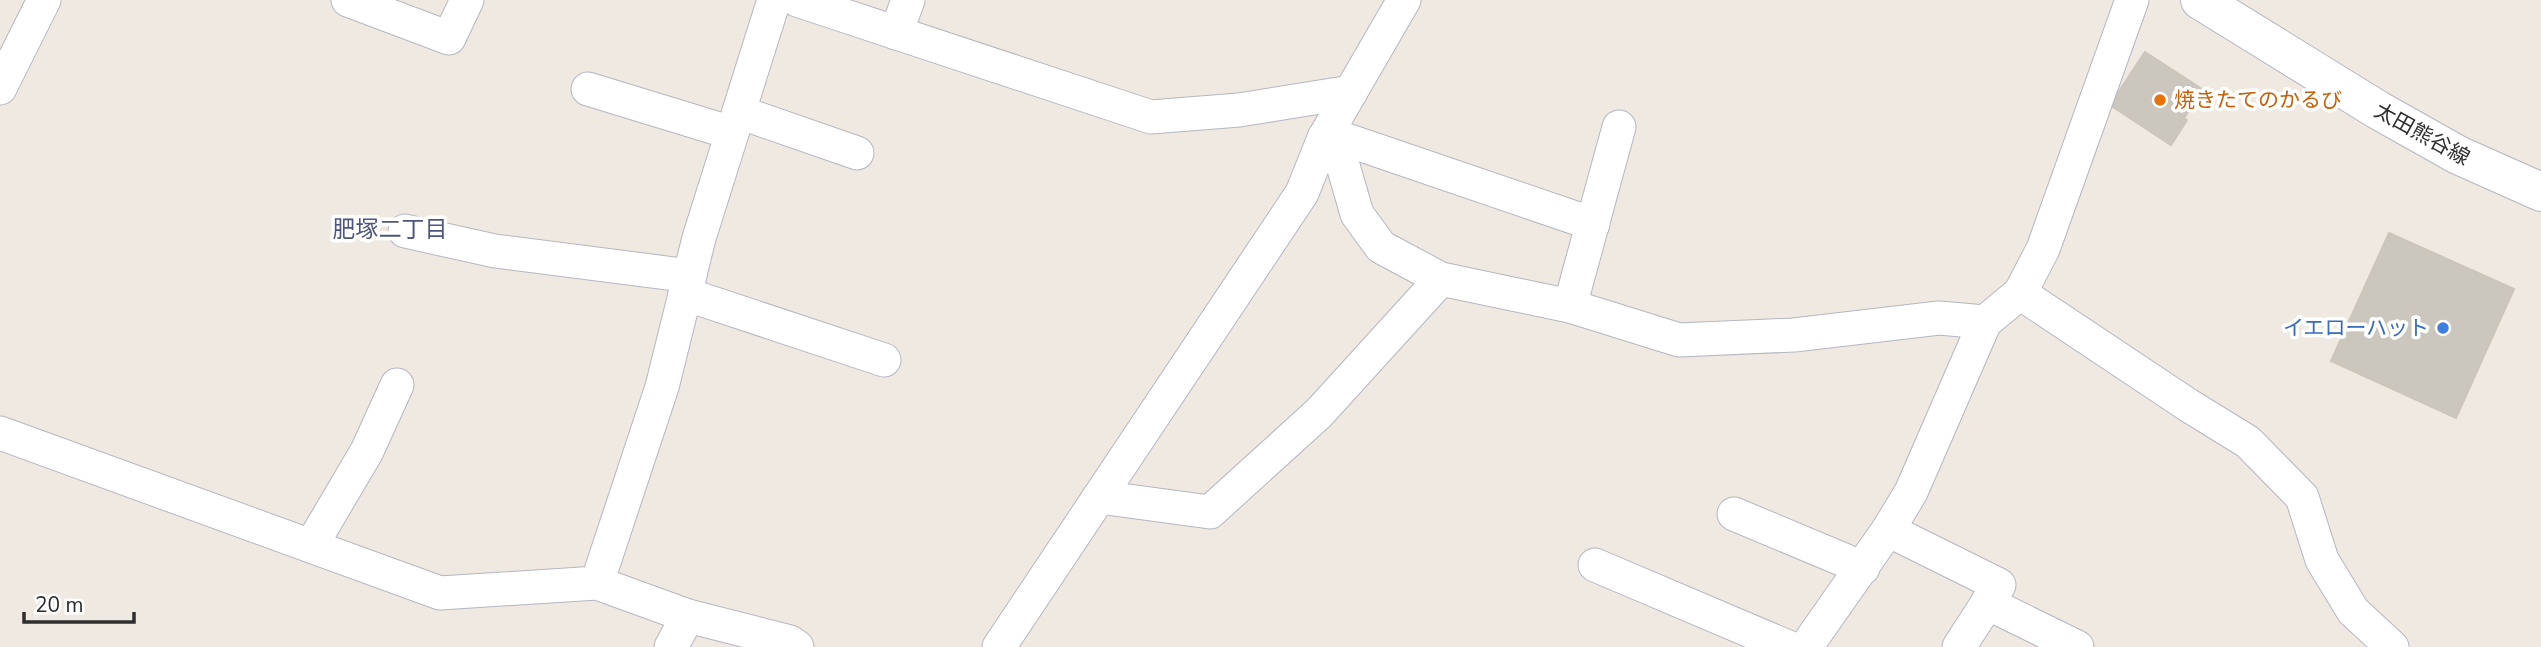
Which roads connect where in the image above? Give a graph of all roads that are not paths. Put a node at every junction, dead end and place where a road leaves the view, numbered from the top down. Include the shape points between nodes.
1 (44, 0) edge
2 (348, 0) edge
3 (467, 0) edge
4 (774, 0) edge
5 (797, 0) edge
6 (908, 0) edge
7 (2132, 0) edge
8 (2200, 0) edge
9 (1392, 4) edge
10 (896, 33) junction
11 (0, 88) edge
12 (588, 89) dead end
13 (1351, 92) junction
14 (735, 123) junction
15 (1619, 127) dead end
16 (1324, 138) junction
17 (857, 153) dead end
18 (2541, 192) edge
19 (1593, 224) junction
20 (405, 232) dead end
21 (1441, 279) junction
22 (687, 285) junction
23 (2020, 293) junction
24 (1570, 306) junction
25 (1985, 322) junction
26 (884, 360) dead end
27 (397, 385) dead end
28 (0, 433) edge
29 (1099, 497) junction
30 (1734, 514) dead end
31 (1888, 530) junction
32 (312, 546) junction
33 (1595, 565) dead end
34 (1863, 568) junction
35 (597, 583) junction
36 (1987, 603) junction
37 (688, 616) junction
38 (671, 647) edge
39 (797, 647) edge
40 (999, 647) edge
41 (1788, 647) edge
42 (1806, 647) edge
43 (1959, 647) edge
44 (2077, 647) edge
45 (2392, 647) edge

1 - 11 street
2 - 3 street via 450,38
4 - 14 street
5 - 10 street
6 - 10 street
7 - 23 street via 2043,249
8 - 18 main road, 太田熊谷線 via 2378,110 2458,155
9 - 13 street
10 - 13 street via 1151,117 1239,110
12 - 14 street
13 - 16 street
14 - 17 street
14 - 22 street
15 - 19 street
16 - 19 street via 1347,140
16 - 21 street via 1342,162 1357,214 1381,247
16 - 29 street via 1302,193
19 - 24 street
20 - 22 street
21 - 24 street
21 - 29 street via 1318,413 1210,512
22 - 26 street
22 - 35 street via 662,387
23 - 25 street
23 - 45 street via 2248,442 2302,496 2322,560 2353,611
24 - 25 street via 1679,340 1794,335 1938,318
25 - 31 street via 1911,492
27 - 32 street via 367,451
28 - 32 street
29 - 40 street
30 - 34 street
31 - 34 street
31 - 36 street via 1999,585
32 - 35 street via 440,593
33 - 41 street
34 - 42 street
35 - 37 street
36 - 43 street
36 - 44 street
37 - 38 street
37 - 39 street

